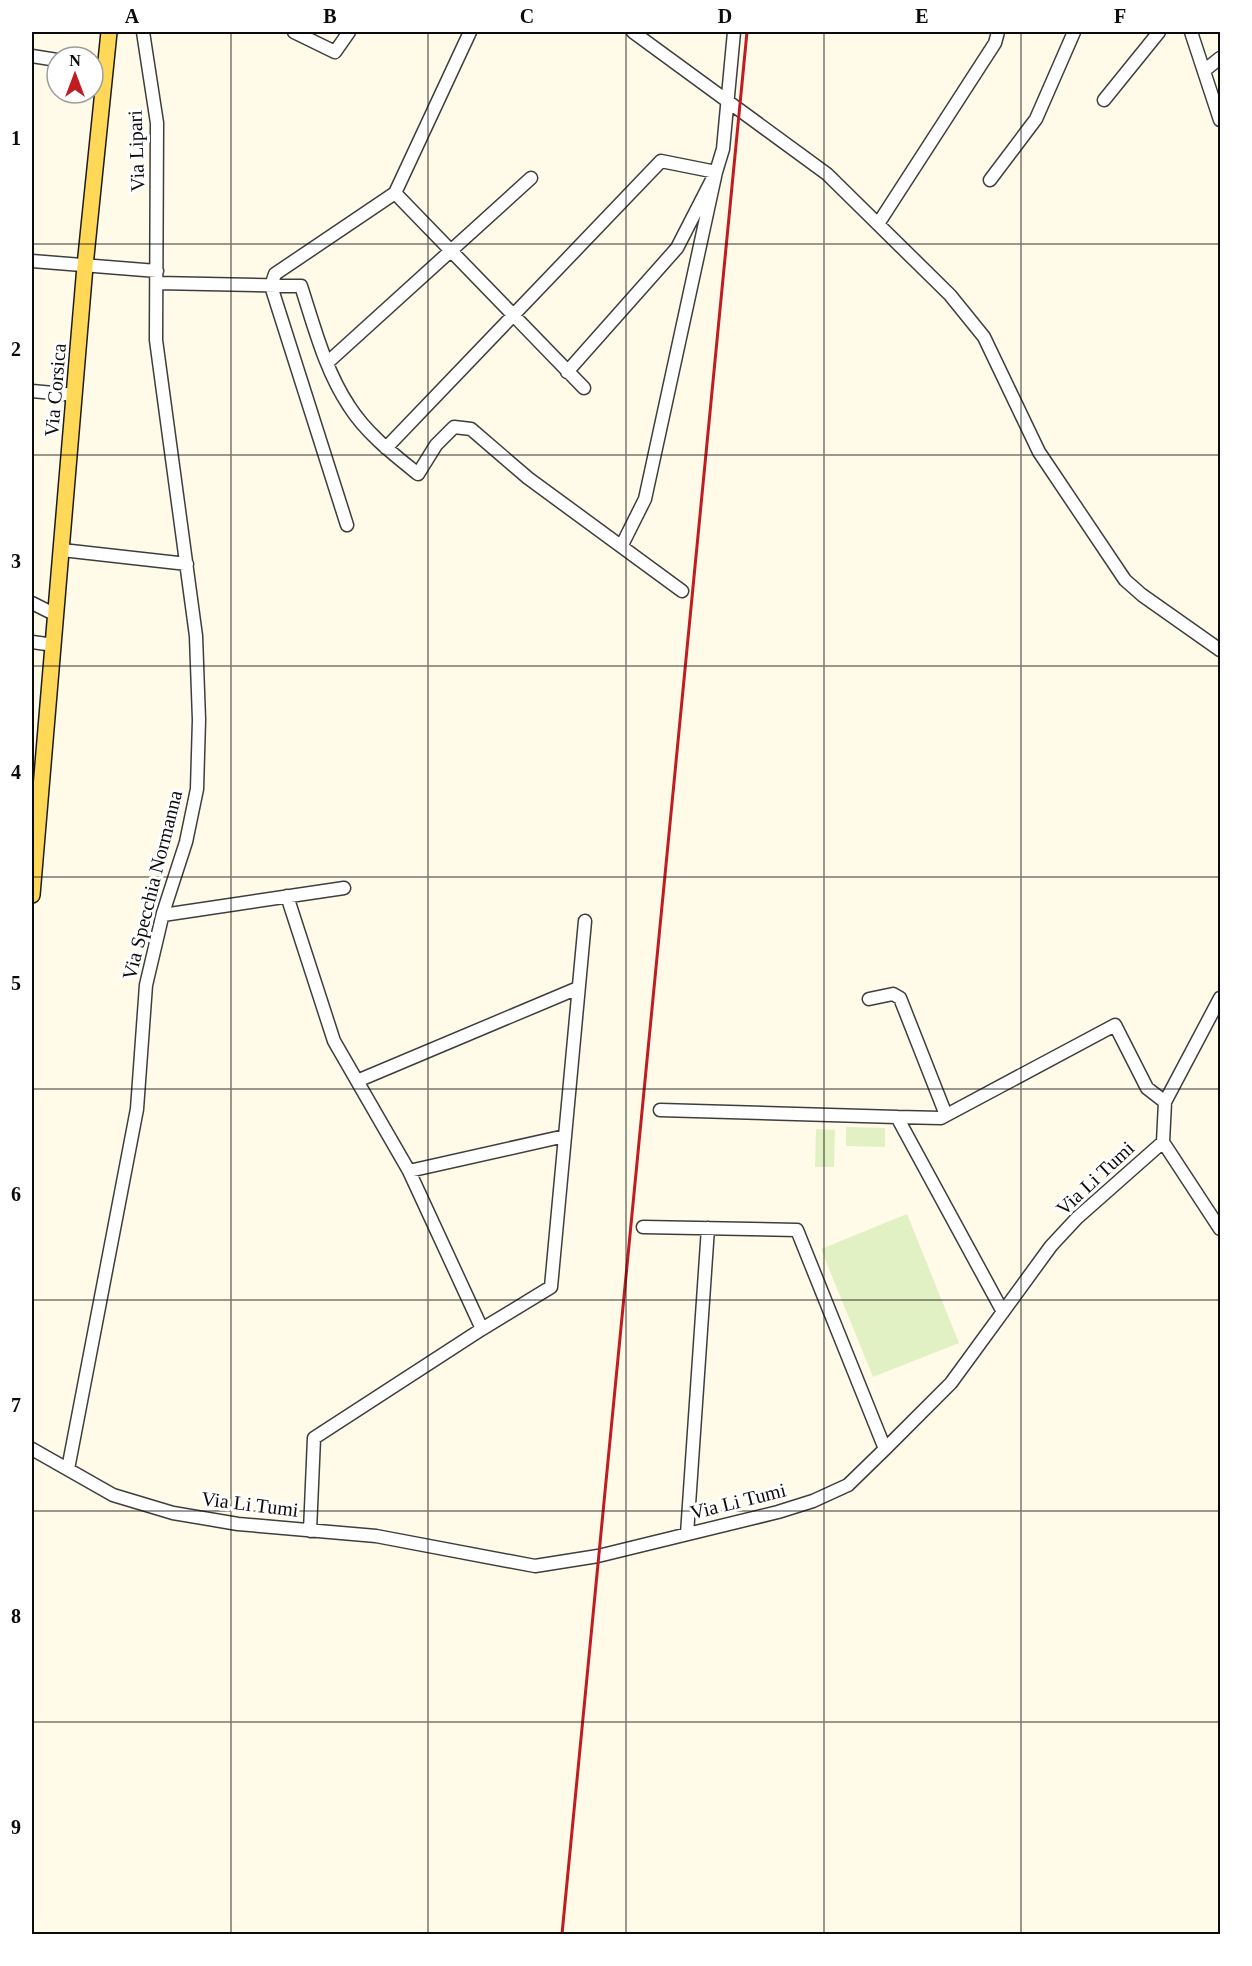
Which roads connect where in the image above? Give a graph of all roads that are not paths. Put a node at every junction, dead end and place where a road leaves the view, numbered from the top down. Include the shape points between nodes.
1 (143, 32) edge
2 (294, 32) edge
3 (348, 32) edge
4 (470, 32) edge
5 (633, 32) edge
6 (734, 32) edge
7 (998, 32) edge
8 (1074, 32) edge
9 (1159, 32) edge
10 (1191, 32) edge
11 (1221, 58) edge
12 (1205, 70) junction
13 (727, 99) junction
14 (1104, 100) dead end
15 (96, 105) edge
16 (1221, 120) edge
17 (716, 172) junction
18 (531, 178) dead end
19 (990, 180) dead end
20 (395, 193) junction
21 (878, 224) junction
22 (701, 244) junction
23 (451, 251) junction
24 (669, 256) junction
25 (32, 261) edge
26 (85, 266) junction
27 (157, 277) junction
28 (271, 286) junction
29 (512, 315) junction
30 (327, 363) junction
31 (567, 372) junction
32 (584, 388) dead end
33 (32, 391) edge
34 (75, 395) junction
35 (386, 448) junction
36 (347, 525) dead end
37 (622, 545) junction
38 (62, 550) junction
39 (187, 564) junction
40 (682, 591) dead end
41 (32, 603) edge
42 (56, 615) junction
43 (32, 642) edge
44 (54, 645) junction
45 (1221, 650) edge
46 (344, 888) dead end
47 (32, 895) edge
48 (287, 896) junction
49 (163, 915) junction
50 (585, 921) dead end
51 (578, 988) junction
52 (1221, 998) edge
53 (869, 999) dead end
54 (357, 1081) junction
55 (1165, 1102) junction
56 (660, 1110) dead end
57 (946, 1115) junction
58 (897, 1118) junction
59 (565, 1136) junction
60 (1163, 1142) junction
61 (409, 1171) junction
62 (643, 1227) dead end
63 (708, 1228) junction
64 (1221, 1229) edge
65 (1003, 1312) junction
66 (482, 1329) junction
67 (32, 1449) edge
68 (885, 1449) junction
69 (68, 1469) junction
70 (310, 1531) junction
71 (687, 1534) junction

1 - 27 street, Via Lipari via 157,123
2 - 3 street via 335,52
4 - 20 street
5 - 13 street
6 - 13 street
7 - 21 street
8 - 19 street via 1036,119
9 - 14 street
10 - 12 street
11 - 12 street
12 - 16 street
13 - 17 street via 723,149
13 - 21 street via 827,174
15 - 26 main road, Via Corsica
17 - 22 street
17 - 24 street via 677,248
17 - 29 street via 661,161
18 - 23 street
20 - 23 street
20 - 28 street via 275,274
21 - 45 street via 950,295 984,337 1039,452 1125,580
22 - 24 street
22 - 37 street via 645,499
23 - 29 street
23 - 30 street
24 - 31 street
25 - 26 street
26 - 27 street
26 - 34 main road, Via Corsica
27 - 28 street
27 - 39 street, Via Specchia Normanna via 156,340
28 - 30 street via 301,286
28 - 36 street
29 - 31 street
29 - 35 street
30 - 35 street via 349,406
31 - 32 street
33 - 34 street
34 - 38 main road, Via Corsica
35 - 37 street via 418,474 436,445 454,427 471,429 528,478
37 - 40 street
38 - 39 street
38 - 42 main road, Via Corsica
39 - 49 street, Via Specchia Normanna via 200,720 197,789 186,842
41 - 42 street
42 - 44 main road, Via Corsica
43 - 44 street
44 - 47 main road, Via Corsica
46 - 48 street
48 - 49 street
48 - 54 street via 334,1041
49 - 69 street, Via Specchia Normanna via 146,985 137,1109
50 - 51 street
51 - 54 street
51 - 59 street
52 - 55 street, Via Li Tumi
53 - 57 street via 893,994 900,998
54 - 61 street
55 - 57 street via 1147,1088 1115,1025
55 - 60 street, Via Li Tumi
56 - 58 street
57 - 58 street
58 - 65 street
59 - 61 street
59 - 66 street via 551,1287
60 - 64 street
60 - 65 street, Via Li Tumi via 1057,1239
61 - 66 street
62 - 63 street
63 - 68 street via 797,1230
63 - 71 street
65 - 68 street, Via Li Tumi via 951,1383
66 - 70 street via 314,1438
67 - 69 street, Via Li Tumi
68 - 71 street, Via Li Tumi via 848,1485 813,1501
69 - 70 street, Via Li Tumi via 113,1495 145,1506 226,1522
70 - 71 street, Via Li Tumi via 375,1536 535,1566 598,1556

